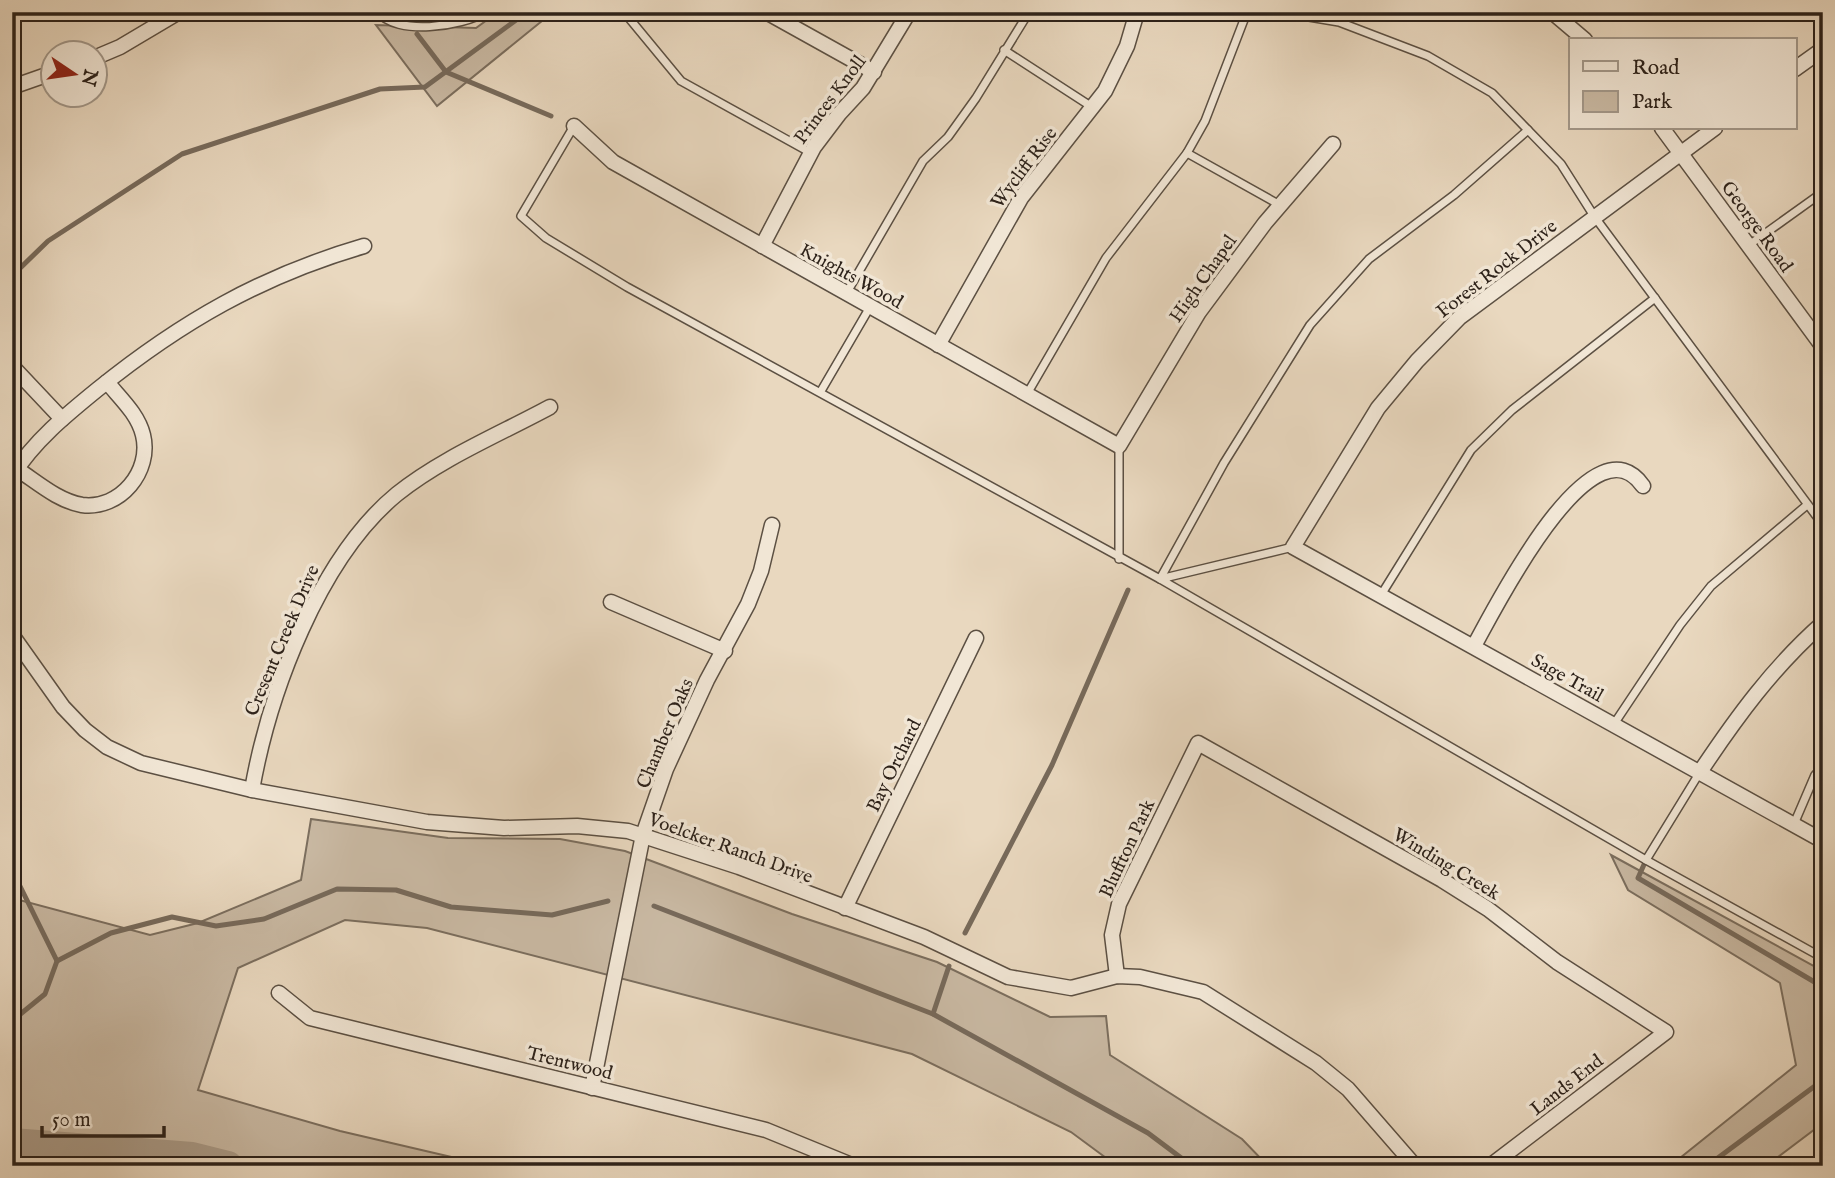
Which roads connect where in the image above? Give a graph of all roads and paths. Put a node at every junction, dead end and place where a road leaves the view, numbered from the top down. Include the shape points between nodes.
1 (179, 12) edge
2 (378, 12) edge
3 (485, 12) edge
4 (624, 12) edge
5 (909, 12) edge
6 (1029, 12) edge
7 (1137, 12) edge
8 (1247, 12) edge
9 (1279, 12) edge
10 (1552, 12) edge
11 (768, 13) edge
12 (1583, 38) edge
13 (1823, 49) edge
14 (1004, 50) junction
15 (108, 52) edge
16 (1797, 68) edge
17 (874, 72) junction
18 (38, 78) edge
19 (12, 87) edge
20 (1092, 107) junction
21 (574, 126) joint
22 (1528, 130) junction
23 (1664, 130) edge
24 (1712, 130) edge
25 (1333, 144) dead end
26 (811, 153) junction
27 (1187, 153) junction
28 (1681, 153) junction
29 (1823, 192) edge
30 (1280, 205) junction
31 (1594, 216) junction
32 (364, 246) dead end
33 (762, 246) junction
34 (1748, 246) junction
35 (846, 294) junction
36 (1655, 299) junction
37 (870, 307) junction
38 (1821, 341) edge
39 (938, 345) junction
40 (12, 366) edge
41 (107, 382) junction
42 (821, 391) junction
43 (1027, 395) junction
44 (550, 407) dead end
45 (62, 419) junction
46 (1119, 446) junction
47 (15, 472) edge
48 (1643, 486) dead end
49 (1807, 505) junction
50 (1823, 525) edge
51 (772, 526) dead end
52 (1293, 547) junction
53 (1119, 559) junction
54 (1160, 579) junction
55 (1381, 595) junction
56 (611, 602) dead end
57 (1823, 623) edge
58 (12, 635) edge
59 (976, 638) dead end
60 (1474, 646) junction
61 (725, 651) junction
62 (1614, 724) junction
63 (1198, 743) joint
64 (1823, 766) edge
65 (1700, 772) junction
66 (252, 790) junction
67 (1793, 825) junction
68 (643, 835) junction
69 (1823, 841) edge
70 (1646, 860) junction
71 (845, 908) junction
72 (1823, 958) edge
73 (1117, 976) junction
74 (279, 993) dead end
75 (1666, 1032) joint
76 (592, 1088) junction
77 (855, 1166) edge
78 (1415, 1166) edge
79 (1490, 1166) edge

1 - 15 street
2 - 3 lane via 393,24 421,26 466,22
4 - 26 lane via 681,82
5 - 17 street, Princes Knoll
6 - 14 lane
7 - 20 street, Wycliff Rise via 1115,74
8 - 27 lane via 1205,121
9 - 22 lane via 1339,22 1428,56 1492,93
10 - 12 street
11 - 17 street
13 - 16 street
14 - 20 lane
14 - 35 lane via 948,137 923,161
17 - 26 street, Princes Knoll
18 - 19 street
20 - 39 street, Wycliff Rise via 1002,228
21 - 33 street, Knights Wood via 613,162
21 - 42 lane via 521,216 546,238 627,287
22 - 31 lane via 1561,164
22 - 54 lane via 1454,195 1369,259 1310,325 1224,463
23 - 28 street, George Road
24 - 28 street, Forest Rock Drive
25 - 30 street, High Chapel
26 - 33 street, Princes Knoll
27 - 30 lane
27 - 43 lane via 1106,258
28 - 31 street, Forest Rock Drive
28 - 34 street, George Road
29 - 34 lane
30 - 46 street, High Chapel via 1199,312
31 - 36 lane
31 - 52 street, Forest Rock Drive via 1459,318 1416,361 1378,408
32 - 41 street via 235,295 183,325
33 - 35 street, Knights Wood
34 - 38 street, George Road
35 - 37 street, Knights Wood
36 - 49 lane
36 - 55 lane via 1512,410 1471,450
37 - 39 street, Knights Wood
37 - 42 lane
39 - 43 street, Knights Wood
40 - 45 street
41 - 45 street
41 - 47 street via 136,418 144,437 140,471 120,495 107,503 80,505
42 - 53 lane
43 - 46 street, Knights Wood
44 - 66 street, Cresent Creek Drive via 418,478 356,534 334,564 307,619 264,728
45 - 47 street
46 - 53 lane
48 - 60 street via 1637,477 1621,471 1597,476 1580,487 1527,551
49 - 50 lane
49 - 62 lane via 1711,586
51 - 61 street, Chamber Oaks via 761,570
52 - 54 lane
52 - 55 street, Sage Trail
53 - 54 lane
54 - 70 lane
55 - 60 street, Sage Trail
56 - 61 street
57 - 65 street via 1753,695
58 - 66 street, Voelcker Ranch Drive via 63,707 107,747 141,763
59 - 71 street, Bay Orchard
60 - 62 street, Sage Trail
61 - 68 street, Chamber Oaks via 666,769
62 - 65 street, Sage Trail
63 - 73 street, Bluffton Park via 1119,904 1112,935
63 - 75 street, Winding Creek via 1443,880 1557,962
64 - 67 lane
65 - 67 street, Sage Trail
65 - 70 lane
66 - 68 street, Voelcker Ranch Drive via 427,822 504,828 576,826
67 - 69 street, Sage Trail
68 - 71 street, Voelcker Ranch Drive
68 - 76 street, Chamber Oaks
70 - 72 lane
71 - 73 street, Voelcker Ranch Drive via 969,956 1007,977 1037,985 1071,988
73 - 78 street, Voelcker Ranch Drive via 1203,992 1305,1056 1348,1089
74 - 76 street, Trentwood via 310,1018
75 - 79 street, Lands End
76 - 77 street, Trentwood via 766,1130

